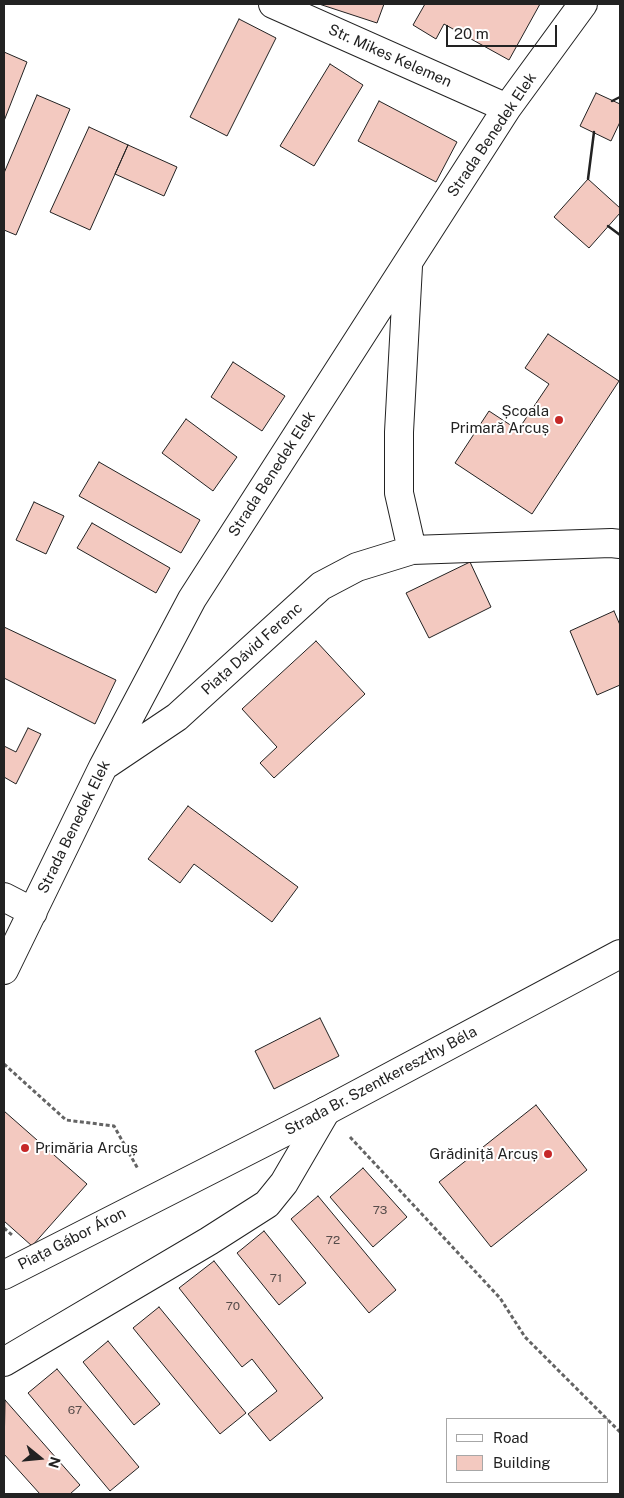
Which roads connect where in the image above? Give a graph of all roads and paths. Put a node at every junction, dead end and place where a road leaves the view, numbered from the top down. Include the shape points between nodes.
1 (273, 4) edge
2 (583, 4) edge
3 (507, 108) junction
4 (408, 264) junction
5 (620, 544) edge
6 (412, 550) junction
7 (103, 767) junction
8 (4, 897) edge
9 (33, 912) junction
10 (620, 954) edge
11 (4, 970) edge
12 (4, 1064) edge
13 (326, 1111) junction
14 (148, 1169) dead end
15 (140, 1204) joint
16 (4, 1275) edge
17 (4, 1362) edge
18 (605, 1418) edge
19 (609, 1422) edge
20 (620, 1432) edge

1 - 3 street, Str. Mikes Kelemen
2 - 3 street, Strada Benedek Elek
3 - 4 street, Strada Benedek Elek
4 - 6 street via 399,493
4 - 7 street, Strada Benedek Elek via 192,599
5 - 6 street, Piața Dávid Ferenc
6 - 7 street, Piața Dávid Ferenc via 357,567 321,586 177,717
7 - 9 street, Strada Benedek Elek
8 - 9 street
9 - 11 street, Strada Benedek Elek
10 - 13 street, Strada Br. Szentkereszthy Béla
12 - 14 path via 66,1120 114,1126 138,1169
13 - 15 street, Strada Br. Szentkereszthy Béla
13 - 17 street via 284,1183 267,1204
13 - 18 path via 500,1298 525,1337
15 - 16 street, Piața Gábor Áron
19 - 20 path

